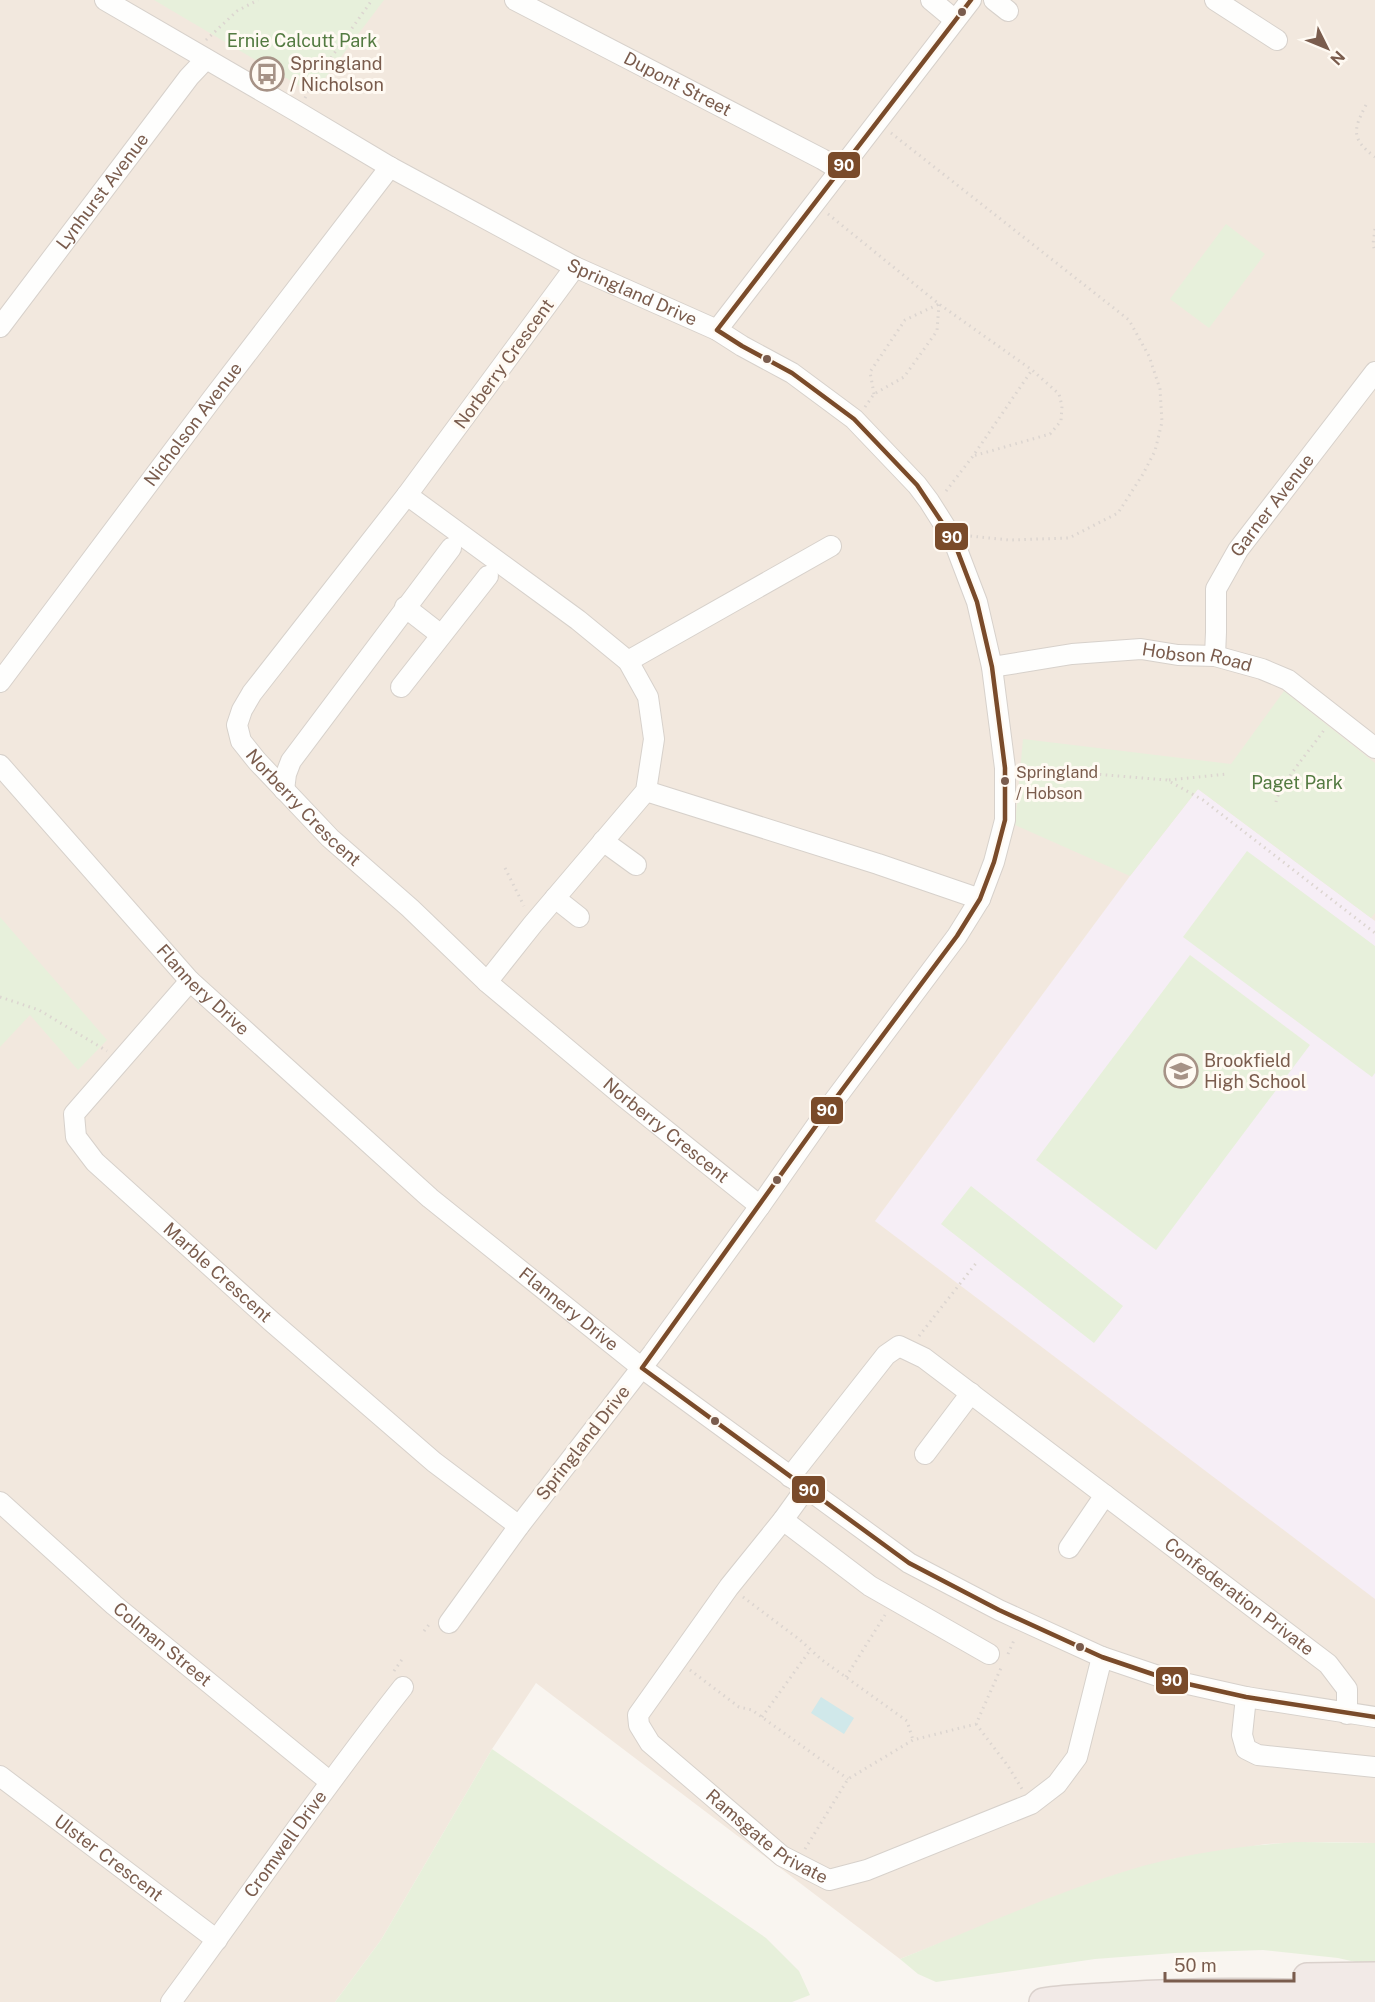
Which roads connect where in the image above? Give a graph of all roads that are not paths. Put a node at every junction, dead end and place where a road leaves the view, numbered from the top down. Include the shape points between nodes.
1 (105, 0) edge
2 (515, 0) edge
3 (931, 0) edge
4 (971, 0) edge
5 (1215, 0) edge
6 (955, 20) junction
7 (1277, 40) dead end
8 (201, 56) junction
9 (390, 167) junction
10 (840, 170) junction
11 (575, 267) junction
12 (0, 327) edge
13 (717, 330) junction
14 (1372, 382) edge
15 (407, 495) junction
16 (831, 546) dead end
17 (451, 548) dead end
18 (488, 576) dead end
19 (405, 607) junction
20 (441, 635) junction
21 (1215, 656) junction
22 (628, 661) junction
23 (993, 667) junction
24 (0, 682) edge
25 (401, 687) dead end
26 (1375, 748) edge
27 (291, 761) junction
28 (0, 765) edge
29 (261, 765) junction
30 (284, 790) junction
31 (646, 791) junction
32 (603, 841) junction
33 (636, 865) dead end
34 (555, 898) junction
35 (980, 899) junction
36 (579, 917) dead end
37 (190, 981) junction
38 (487, 982) junction
39 (760, 1206) junction
40 (642, 1368) junction
41 (971, 1393) junction
42 (925, 1454) dead end
43 (798, 1483) junction
44 (1106, 1495) junction
45 (0, 1502) edge
46 (783, 1520) junction
47 (519, 1526) junction
48 (1069, 1548) dead end
49 (449, 1623) dead end
50 (1102, 1656) junction
51 (999, 1660) road end
52 (403, 1687) dead end
53 (1246, 1697) junction
54 (1347, 1714) junction
55 (1375, 1718) edge
56 (1375, 1767) edge
57 (0, 1776) edge
58 (329, 1781) junction
59 (217, 1940) junction
60 (1375, 1976) edge
61 (1375, 1997) edge
62 (1056, 2001) edge
63 (171, 2002) edge

1 - 8 street, Springland Drive
2 - 10 street, Dupont Street
3 - 6 street
4 - 6 street
5 - 7 street
6 - 10 street
8 - 9 street, Springland Drive
8 - 12 street, Lynhurst Avenue
9 - 11 street, Springland Drive
9 - 24 street, Nicholson Avenue
10 - 13 street
11 - 13 street, Springland Drive
11 - 15 street, Norberry Crescent
13 - 23 street, Springland Drive via 792,373 854,419 917,485 953,539 977,602
14 - 21 street, Garner Avenue via 1226,570 1216,589
15 - 22 street
15 - 29 street, Norberry Crescent via 242,710 237,725 241,741
16 - 22 street
17 - 19 street
18 - 20 street
19 - 20 street
19 - 27 street
20 - 25 street
21 - 23 street, Hobson Road via 1141,649 1072,654
21 - 26 street, Hobson Road via 1288,680
22 - 31 street via 648,697 654,739
23 - 35 street, Springland Drive via 1005,768 1005,820
27 - 29 street
27 - 30 street
28 - 37 street, Flannery Drive
29 - 30 street, Norberry Crescent
30 - 38 street, Norberry Crescent via 330,838
31 - 32 street
31 - 35 street
32 - 33 street
32 - 34 street
34 - 36 street
34 - 38 street
35 - 39 street, Springland Drive
37 - 40 street, Flannery Drive via 430,1198
37 - 47 street, Marble Crescent via 74,1114 76,1137 95,1162 271,1321 434,1462
38 - 39 street, Norberry Crescent
39 - 40 street, Springland Drive
40 - 43 street, Flannery Drive
40 - 47 street, Springland Drive
41 - 42 street
41 - 43 street, Confederation Private via 924,1358 899,1346 886,1355
41 - 44 street, Confederation Private
43 - 46 street, Ramsgate Private
43 - 50 street, Flannery Drive via 909,1563 999,1610
44 - 48 street
44 - 54 street, Confederation Private via 1328,1664 1347,1689
45 - 58 street, Colman Street via 114,1605
46 - 50 street, Ramsgate Private via 729,1587 638,1715 639,1725 650,1743 782,1856 829,1880 867,1870 1031,1804 1057,1784 1077,1757
46 - 51 street via 870,1586
47 - 49 street, Springland Drive
50 - 53 street, Flannery Drive via 1170,1680
52 - 58 street, Cromwell Drive
53 - 54 street, Flannery Drive
53 - 56 street via 1242,1736 1246,1749 1258,1755
54 - 55 street, Flannery Drive
57 - 59 street, Ulster Crescent
58 - 59 street, Cromwell Drive
59 - 63 street, Cromwell Drive
60 - 62 highway via 1178,1983
61 - 62 highway via 1209,1992

